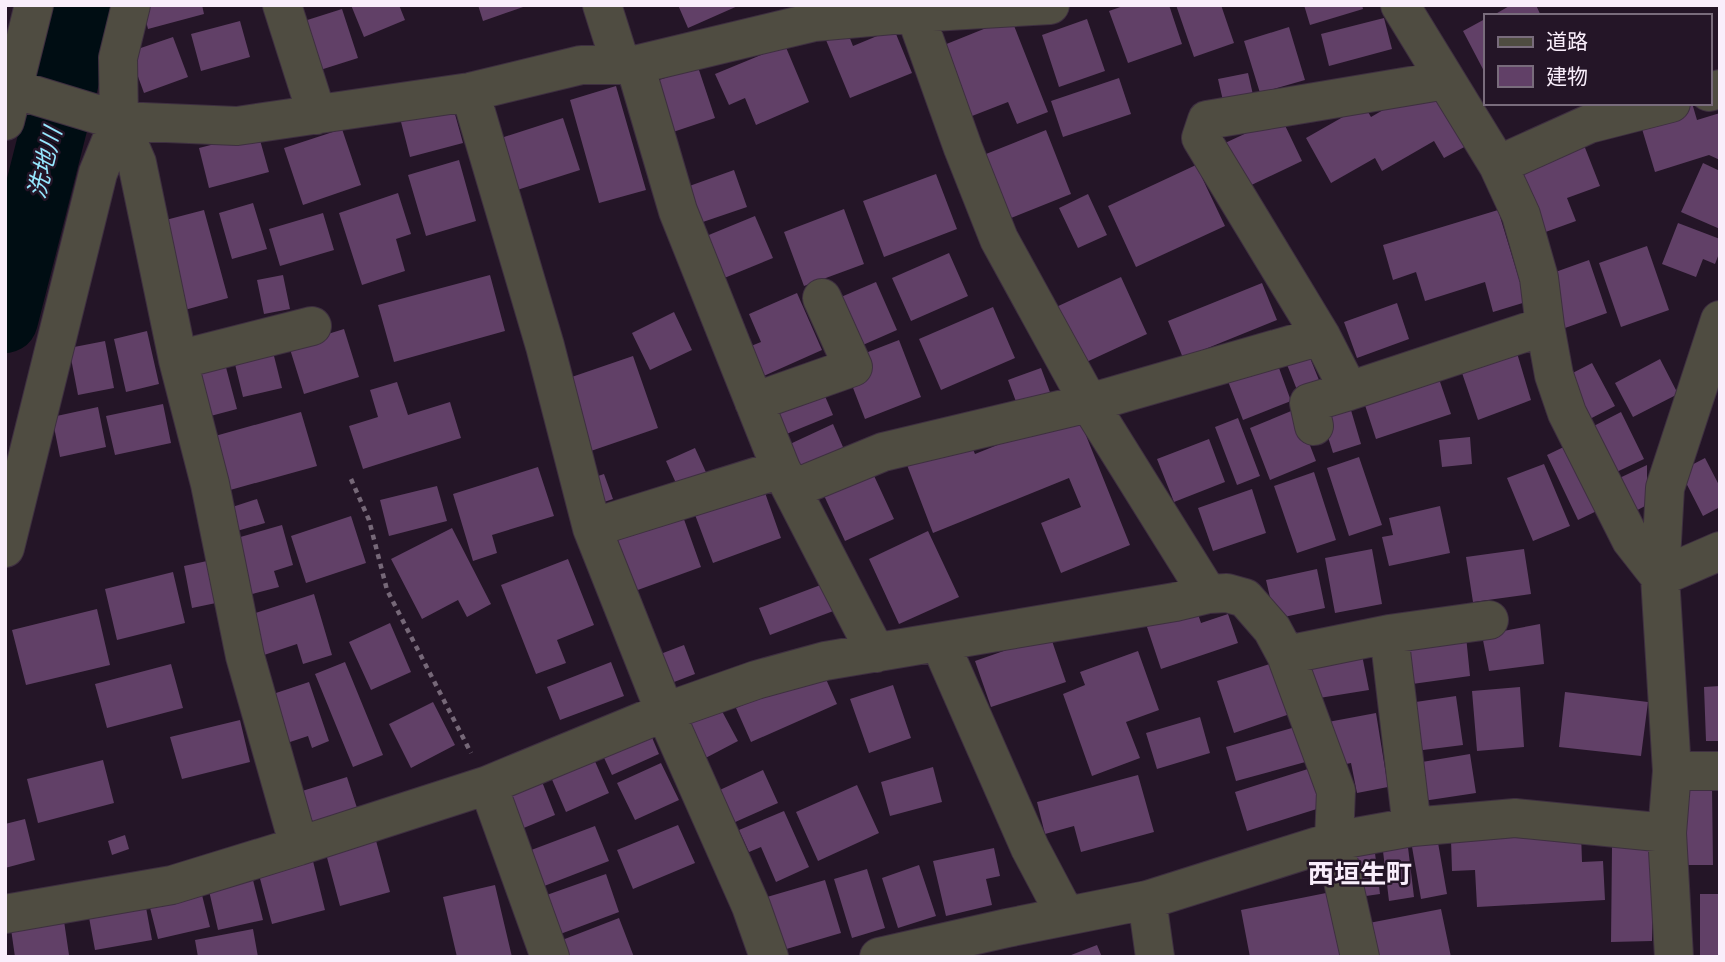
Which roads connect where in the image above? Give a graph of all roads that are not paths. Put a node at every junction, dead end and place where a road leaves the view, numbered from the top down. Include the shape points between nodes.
1 (34, 5) edge
2 (131, 5) edge
3 (282, 5) edge
4 (601, 5) edge
5 (1050, 5) edge
6 (1400, 5) edge
7 (914, 9) edge
8 (628, 65) junction
9 (1446, 80) junction
10 (470, 92) junction
11 (18, 102) edge
12 (1663, 105) edge
13 (317, 115) junction
14 (113, 120) junction
15 (1498, 165) junction
16 (822, 298) dead end
17 (1720, 320) edge
18 (312, 326) dead end
19 (1545, 326) junction
20 (1321, 336) junction
21 (178, 360) junction
22 (1349, 391) junction
23 (754, 402) junction
24 (1089, 403) junction
25 (1314, 426) dead end
26 (787, 479) junction
27 (592, 528) junction
28 (5, 548) edge
29 (1720, 551) edge
30 (1660, 577) junction
31 (1208, 594) junction
32 (1489, 620) dead end
33 (1390, 634) junction
34 (940, 643) junction
35 (876, 653) junction
36 (1286, 655) junction
37 (665, 712) junction
38 (1672, 771) junction
39 (1720, 771) edge
40 (488, 785) junction
41 (1412, 827) junction
42 (1667, 833) junction
43 (1334, 841) junction
44 (299, 846) junction
45 (1147, 900) junction
46 (5, 914) edge
47 (1066, 916) junction
48 (550, 957) edge
49 (769, 957) edge
50 (880, 957) edge
51 (1155, 957) edge
52 (1360, 957) edge
53 (1674, 957) edge

1 - 11 street
2 - 14 street via 118,58
3 - 13 street
4 - 8 street
5 - 7 street
6 - 9 street
7 - 8 street via 814,22
7 - 24 street via 999,239
8 - 10 street via 580,65
8 - 23 street via 678,211
9 - 15 street
9 - 20 street via 1207,120 1201,138
10 - 13 street
10 - 27 street via 545,346
11 - 14 street
12 - 15 street via 1589,124
13 - 14 street via 237,126
14 - 21 street via 136,163
14 - 28 street
15 - 19 street via 1521,215 1539,278
16 - 23 street via 853,367
17 - 30 street via 1665,488
18 - 21 street
19 - 22 street
19 - 30 street via 1567,413 1630,540
20 - 22 street
20 - 24 street
21 - 44 street via 210,484 245,656
22 - 25 street via 1309,403
23 - 26 street
24 - 26 street
24 - 31 street
26 - 27 street
26 - 35 street
27 - 37 street
29 - 30 street
30 - 38 street
31 - 34 street
31 - 36 street via 1245,598 1272,629
32 - 33 street
33 - 36 street
33 - 41 street
34 - 35 street
34 - 47 street via 1030,848
35 - 37 street via 756,680
36 - 43 street via 1336,791
37 - 40 street
37 - 49 street
38 - 39 street
38 - 42 street
40 - 44 street
40 - 48 street
41 - 42 street via 1515,818
41 - 43 street
42 - 53 street
43 - 45 street
43 - 52 street
44 - 46 street via 172,886
45 - 47 street
45 - 51 street
47 - 50 street

